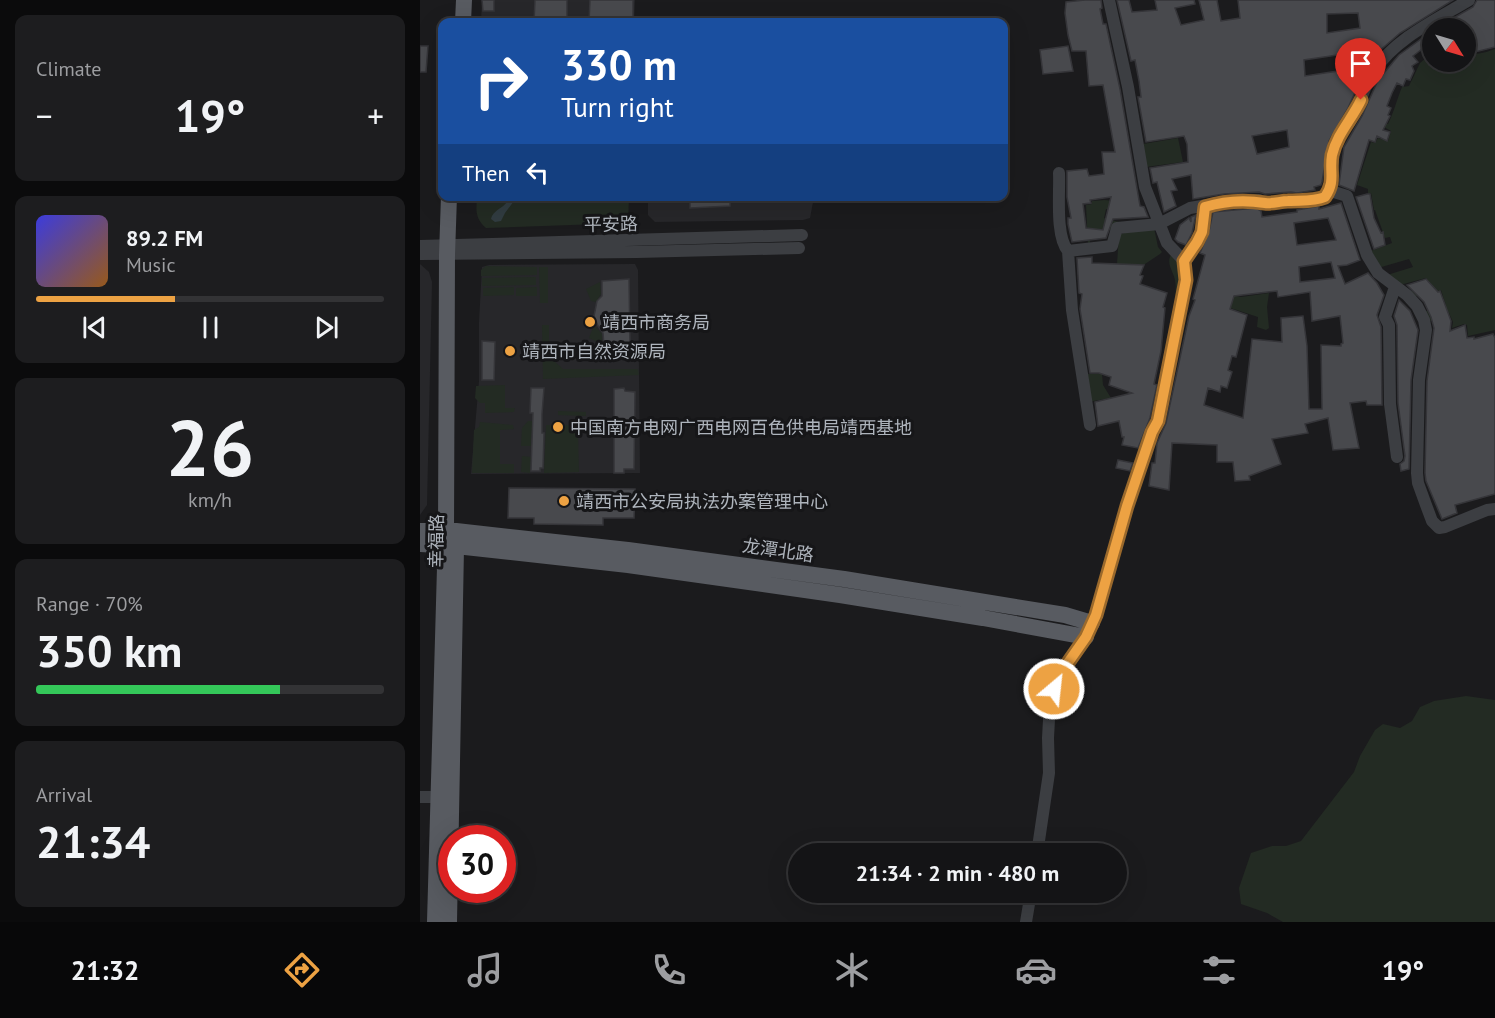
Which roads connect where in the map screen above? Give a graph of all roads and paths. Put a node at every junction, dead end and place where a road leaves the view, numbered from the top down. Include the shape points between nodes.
1 (453, 0) edge
2 (464, 0) edge
3 (1109, 0) edge
4 (1469, 0) edge
5 (453, 18) edge
6 (463, 18) edge
7 (1059, 173) dead end
8 (1328, 193) junction
9 (449, 201) edge
10 (457, 201) edge
11 (1205, 207) junction
12 (1159, 224) junction
13 (802, 235) dead end
14 (420, 246) edge
15 (799, 248) dead end
16 (452, 250) junction
17 (1068, 251) junction
18 (420, 254) edge
19 (1184, 261) junction
20 (1395, 287) junction
21 (1090, 425) dead end
22 (1396, 457) dead end
23 (1495, 509) edge
24 (420, 531) edge
25 (451, 539) junction
26 (420, 544) edge
27 (1089, 630) junction
28 (420, 797) edge
29 (438, 797) junction
30 (1039, 843) edge
31 (1029, 903) edge
32 (435, 922) edge
33 (449, 922) edge
34 (1026, 922) edge

1 - 5 main road
2 - 6 main road
3 - 12 street via 1144,187
4 - 8 street via 1394,48 1375,69 1335,146
7 - 17 street via 1061,232
8 - 11 street via 1319,199 1296,202 1259,200
8 - 20 street via 1347,196 1367,255 1378,273
9 - 16 main road, 幸福路
10 - 16 main road, 幸福路
11 - 12 street via 1190,208
11 - 19 street via 1202,232
12 - 17 street via 1117,228 1114,243 1108,247
12 - 19 street via 1167,243
13 - 16 street, 平安路
14 - 16 street, 平安路
15 - 16 street, 平安路
16 - 18 street, 平安路
16 - 25 main road, 幸福路
17 - 21 street via 1072,310
19 - 27 street via 1186,280 1158,421
20 - 22 street via 1386,317
20 - 23 street via 1412,300 1426,330 1418,408 1417,472 1432,521 1439,528 1445,527
24 - 25 main road
25 - 26 main road
25 - 27 main road, 龙潭北路 via 983,618
25 - 29 main road, 幸福路
25 - 33 main road, 幸福路
27 - 30 street via 1058,677 1050,701 1050,773
28 - 29 street
29 - 32 main road, 幸福路
31 - 34 street

